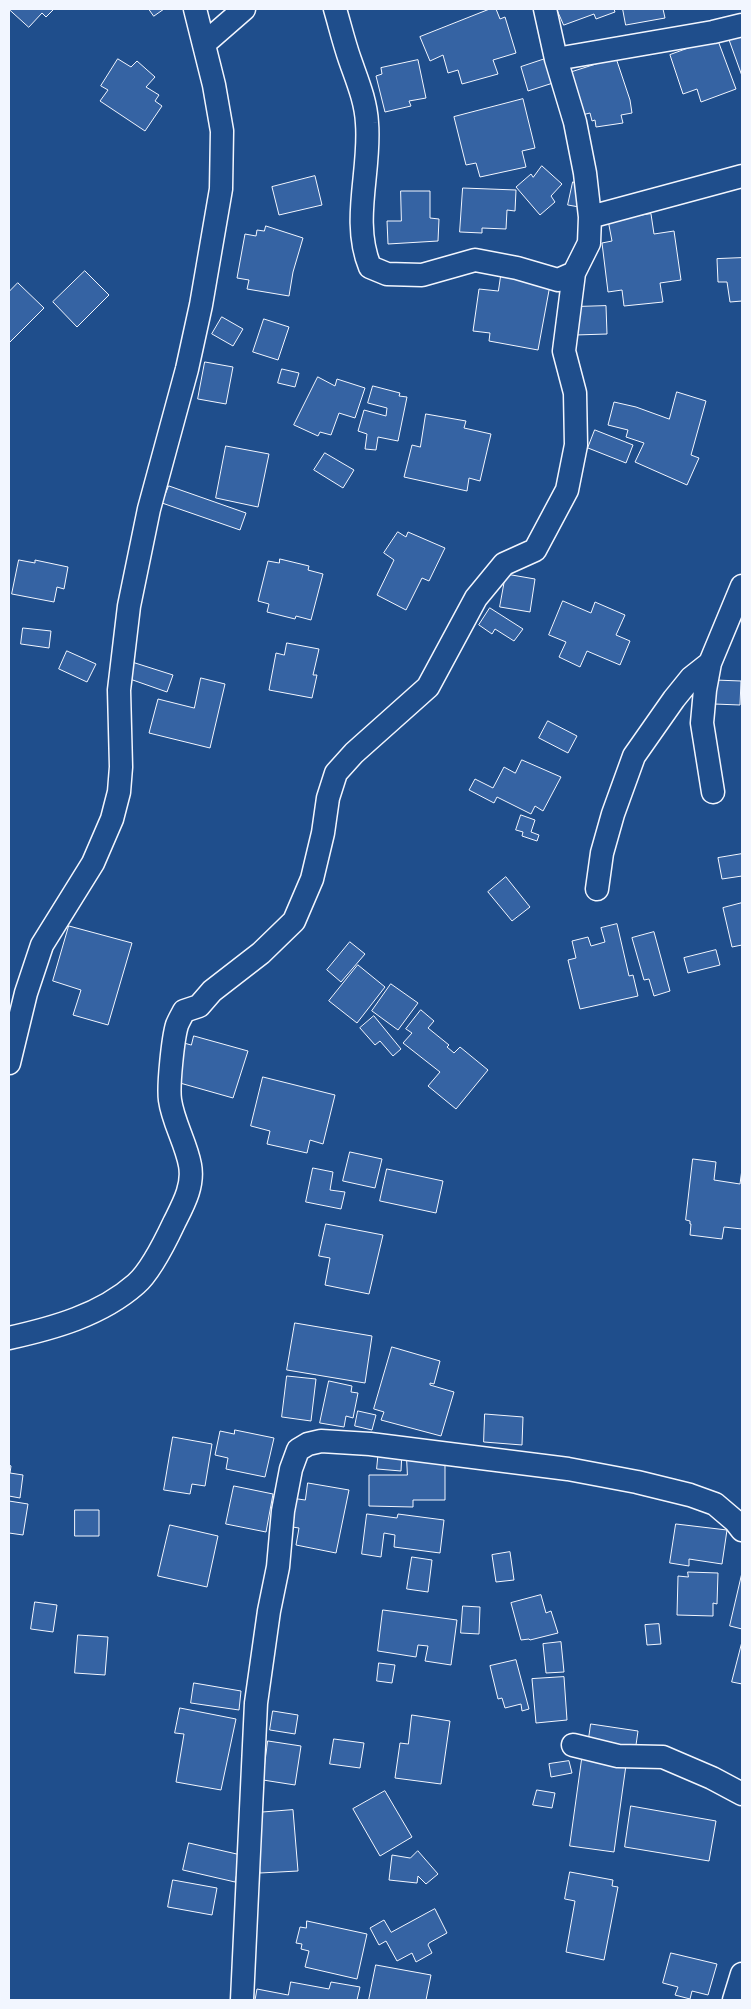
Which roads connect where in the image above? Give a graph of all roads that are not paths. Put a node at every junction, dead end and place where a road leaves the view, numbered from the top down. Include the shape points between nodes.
1 (195, 9) edge
2 (244, 9) edge
3 (335, 9) edge
4 (545, 9) edge
5 (742, 25) edge
6 (205, 43) junction
7 (556, 59) junction
8 (742, 176) edge
9 (590, 218) junction
10 (574, 273) junction
11 (742, 586) edge
12 (710, 663) junction
13 (713, 792) dead end
14 (597, 889) dead end
15 (9, 1062) edge
16 (9, 1338) edge
17 (742, 1530) edge
18 (573, 1745) dead end
19 (742, 1794) edge
20 (742, 1974) edge
21 (242, 2000) edge
22 (734, 2000) edge

1 - 6 street
2 - 6 street
3 - 10 street via 367,121 368,150 362,211 364,254 370,267 387,274 422,275 475,260 558,280
4 - 7 street
5 - 7 street
6 - 15 street via 222,131 222,189 189,360 149,509 129,606 119,690 122,767 119,792 112,819 93,863 42,945
7 - 9 street via 575,122
8 - 9 street
9 - 10 street via 588,243
10 - 16 street via 564,350 575,393 576,445 566,490 558,507 535,550 504,564 476,598 428,687 354,752 336,773 312,879 294,921 261,953 212,991 199,1006 184,1011 177,1025 170,1100 191,1166 190,1182 186,1200 163,1246 138,1282 111,1302 86,1315
11 - 12 street
12 - 13 street via 702,723
12 - 14 street via 691,678 634,756 602,853
17 - 21 street via 715,1504 690,1495 576,1471 321,1440 298,1450 283,1511 278,1567 256,1703
18 - 19 street via 618,1756 663,1757
20 - 22 street

